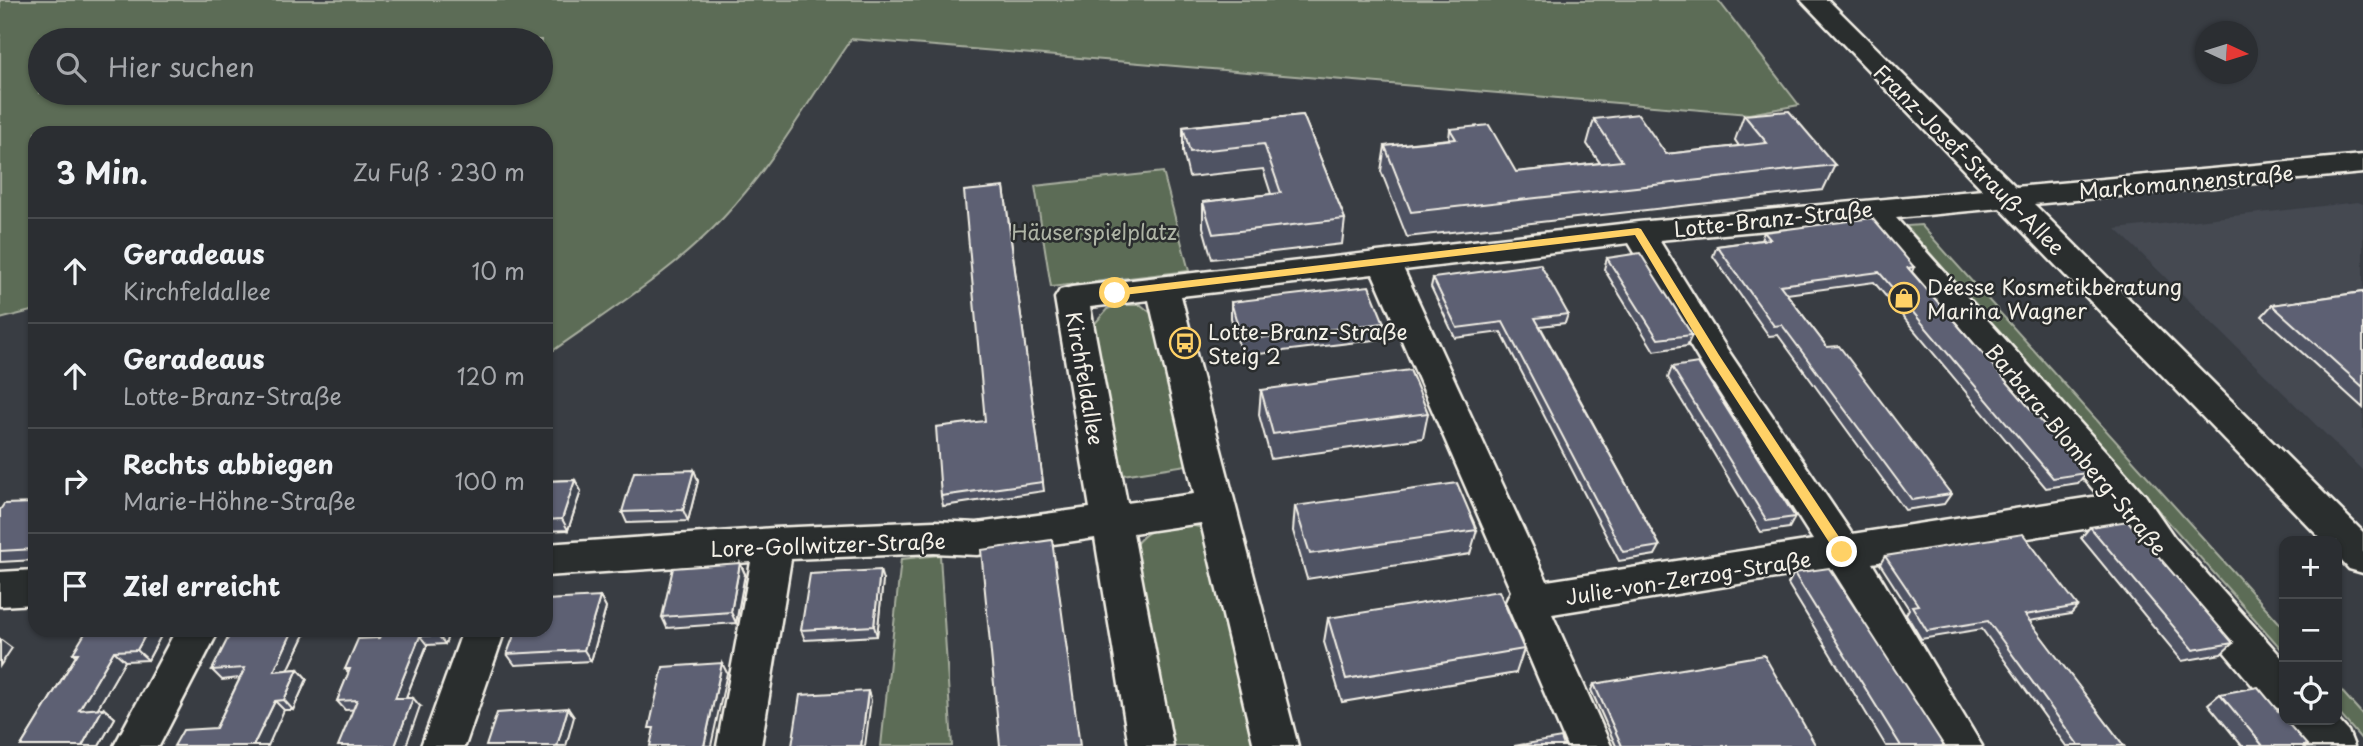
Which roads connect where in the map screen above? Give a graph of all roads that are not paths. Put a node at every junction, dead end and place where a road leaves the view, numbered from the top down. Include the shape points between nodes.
1 (1814, 0) edge
2 (2363, 164) edge
3 (2008, 197) junction
4 (1870, 208) junction
5 (1638, 232) junction
6 (1384, 262) junction
7 (1162, 287) junction
8 (1215, 506) junction
9 (2131, 506) junction
10 (1110, 522) junction
11 (775, 544) junction
12 (1842, 552) junction
13 (2363, 557) edge
14 (553, 560) edge
15 (28, 587) edge
16 (0, 589) edge
17 (1535, 600) junction
18 (194, 637) edge
19 (482, 637) edge
20 (2279, 685) edge
21 (2313, 725) edge
22 (136, 746) edge
23 (443, 746) edge
24 (739, 746) edge
25 (1151, 746) edge
26 (1276, 746) edge
27 (1588, 746) edge
28 (1960, 746) edge
29 (2332, 746) edge

1 - 3 street, Franz-Josef-Strauß-Allee
2 - 3 street, Markomannenstraße
3 - 4 street, Lotte-Branz-Straße
3 - 13 street, Franz-Josef-Strauß-Allee
4 - 5 street, Lotte-Branz-Straße
4 - 9 street, Barbara-Blomberg-Straße
5 - 6 street, Lotte-Branz-Straße
5 - 12 street
6 - 7 street, Lotte-Branz-Straße
6 - 17 street
7 - 8 street
7 - 10 street, Kirchfeldallee via 1072,298
8 - 10 street
8 - 26 street
9 - 12 street, Julie-von-Zerzog-Straße
9 - 20 street, Barbara-Blomberg-Straße via 2160,548
10 - 11 street, Lore-Gollwitzer-Straße via 977,539
10 - 25 street, Kirchfeldallee
11 - 14 street, Lore-Gollwitzer-Straße
11 - 24 street
12 - 17 street, Julie-von-Zerzog-Straße
12 - 28 street
15 - 16 street
17 - 27 street via 1526,602
18 - 22 street
19 - 23 street
21 - 29 street

